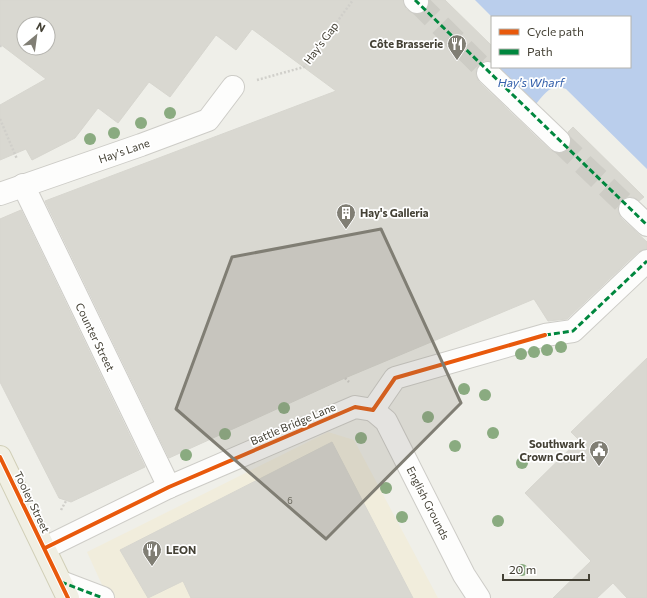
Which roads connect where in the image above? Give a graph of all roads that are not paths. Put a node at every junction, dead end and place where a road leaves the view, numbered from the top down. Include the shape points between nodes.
1 (488, 73) tunnel mouth
2 (233, 87) road end
3 (559, 141) tunnel mouth
4 (23, 185) junction
5 (0, 194) edge
6 (630, 209) tunnel mouth
7 (647, 226) edge
8 (647, 261) edge
9 (373, 410) junction
10 (0, 457) edge
11 (169, 487) junction
12 (45, 548) junction
13 (464, 575) junction
14 (65, 590) edge
15 (103, 598) edge
16 (462, 598) edge
17 (479, 598) edge

1 - 3 street
2 - 4 street, Hay's Lane via 208,120
4 - 5 street, Hay's Lane
4 - 11 street, Counter Street
6 - 7 street
8 - 9 street via 573,331 545,335 395,378
9 - 11 street, Battle Bridge Lane via 355,407
9 - 13 street, English Grounds via 386,421
10 - 12 main road, Tooley Street
11 - 12 street, Battle Bridge Lane
12 - 14 main road, Tooley Street
13 - 16 street
13 - 17 street, English Grounds
14 - 15 street

